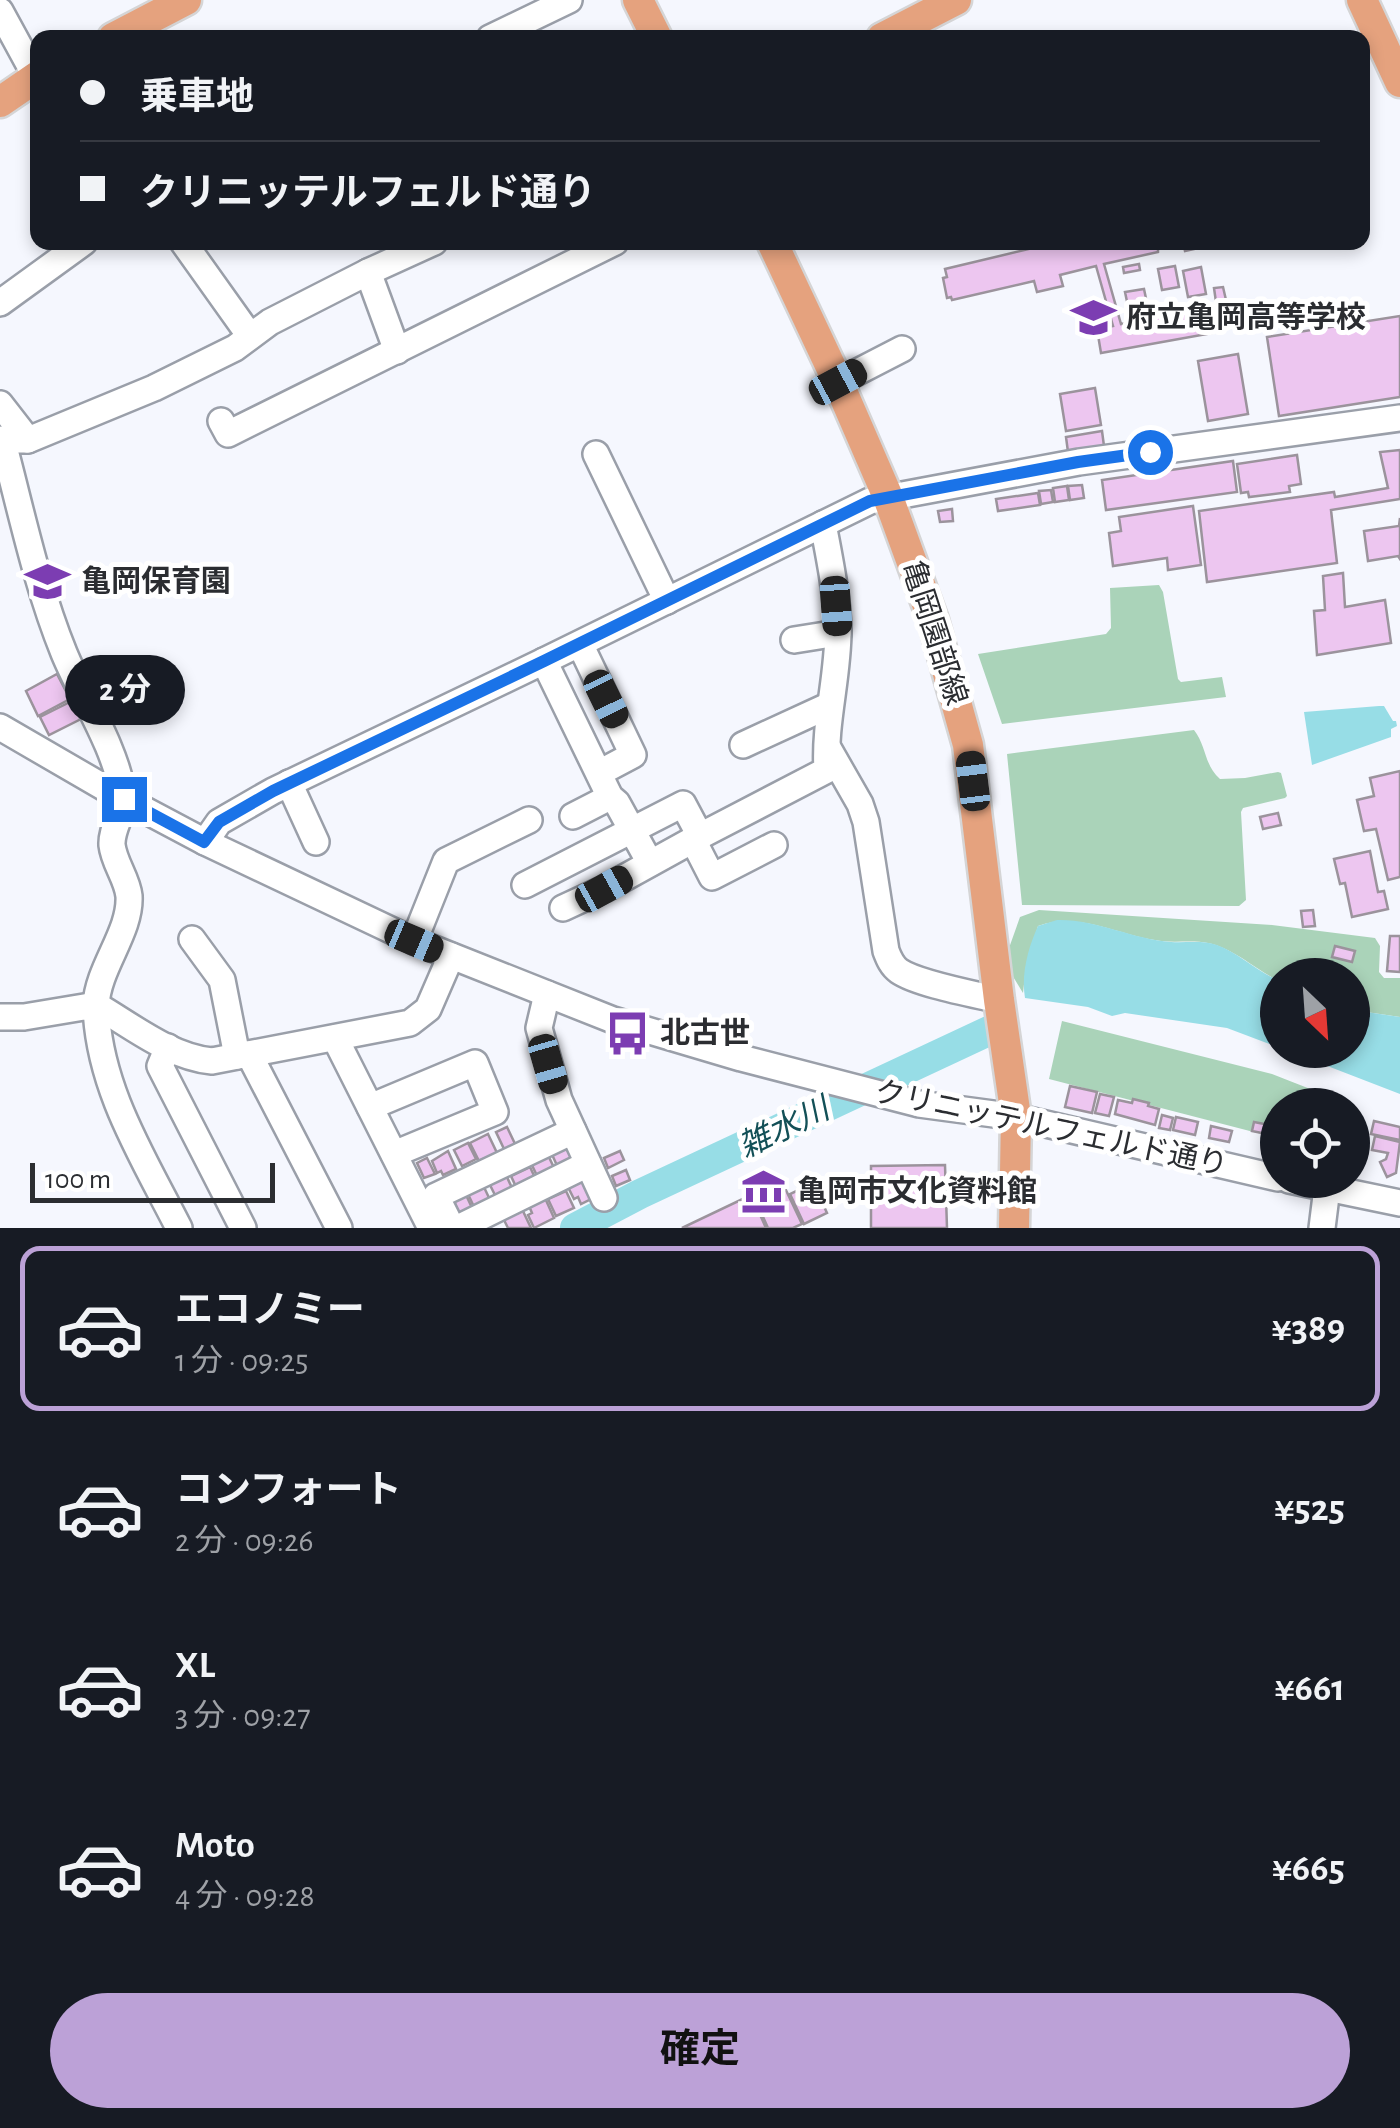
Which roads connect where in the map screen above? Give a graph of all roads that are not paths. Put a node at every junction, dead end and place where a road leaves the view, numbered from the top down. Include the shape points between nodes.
1 (186, 0) edge
2 (570, 0) edge
3 (638, 0) edge
4 (956, 0) edge
5 (1362, 0) edge
6 (0, 10) edge
7 (128, 30) edge
8 (507, 30) edge
9 (653, 30) edge
10 (898, 30) edge
11 (30, 64) edge
12 (30, 81) edge
13 (1400, 82) edge
14 (0, 102) edge
15 (73, 250) edge
16 (188, 250) edge
17 (416, 250) edge
18 (599, 250) edge
19 (776, 250) edge
20 (368, 272) junction
21 (0, 303) edge
22 (250, 336) junction
23 (902, 349) dead end
24 (397, 351) junction
25 (838, 382) junction
26 (0, 404) edge
27 (1400, 418) edge
28 (221, 421) dead end
29 (10, 440) edge
30 (596, 454) dead end
31 (888, 497) junction
32 (823, 524) junction
33 (667, 600) junction
34 (838, 632) junction
35 (794, 640) dead end
36 (580, 644) junction
37 (544, 661) junction
38 (830, 705) junction
39 (0, 727) edge
40 (825, 744) junction
41 (743, 746) dead end
42 (599, 772) junction
43 (290, 783) junction
44 (610, 797) junction
45 (124, 799) junction
46 (573, 816) dead end
47 (529, 820) dead end
48 (632, 830) junction
49 (696, 838) junction
50 (204, 842) junction
51 (316, 842) dead end
52 (774, 845) dead end
53 (650, 863) junction
54 (525, 885) dead end
55 (563, 908) dead end
56 (192, 938) dead end
57 (414, 941) junction
58 (450, 956) junction
59 (548, 994) junction
60 (999, 1000) junction
61 (96, 1005) junction
62 (0, 1017) edge
63 (335, 1038) junction
64 (168, 1047) junction
65 (243, 1055) junction
66 (370, 1107) junction
67 (1016, 1117) junction
68 (573, 1131) junction
69 (394, 1154) junction
70 (588, 1164) junction
71 (1260, 1174) edge
72 (1370, 1197) edge
73 (604, 1198) dead end
74 (1326, 1198) edge
75 (1400, 1203) edge
76 (237, 1226) edge
77 (179, 1228) edge
78 (338, 1228) edge
79 (431, 1228) edge
80 (455, 1228) edge
81 (1014, 1228) edge
82 (1322, 1228) edge

1 - 7 main road
2 - 8 street
3 - 9 main road
4 - 10 main road
5 - 13 main road
6 - 11 street
12 - 14 main road
15 - 21 street
16 - 22 street
17 - 20 street
18 - 24 street
19 - 25 main road, 亀岡園部線
20 - 22 street
20 - 24 street
22 - 29 street via 154,388
23 - 25 street
24 - 28 street via 228,434
25 - 31 main road, 亀岡園部線
26 - 29 street
27 - 31 street via 1078,462
29 - 45 street via 45,599
30 - 33 street
31 - 32 street
31 - 60 main road, 亀岡園部線 via 968,744
32 - 33 street
32 - 34 street
33 - 36 street
34 - 35 street
34 - 38 street
36 - 37 street
36 - 42 street via 633,755
37 - 42 street
37 - 43 street
38 - 40 street
38 - 41 street
39 - 45 street, クリニッテルフェルド通り
40 - 49 street via 827,770
40 - 60 street via 866,822 890,962 936,985
42 - 44 street
43 - 50 street via 219,822
43 - 51 street
44 - 46 street
44 - 48 street
45 - 50 street, クリニッテルフェルド通り
45 - 61 street via 112,848 127,886 127,916
47 - 57 street via 446,862
48 - 49 street via 683,804
48 - 53 street
48 - 54 street
49 - 52 street via 712,877
49 - 53 street
50 - 57 street, クリニッテルフェルド通り
53 - 55 street
56 - 65 street via 222,980
57 - 58 street, クリニッテルフェルド通り
58 - 59 street, クリニッテルフェルド通り
58 - 63 street via 428,1008 410,1023
59 - 67 street, クリニッテルフェルド通り via 740,1058 919,1104
59 - 68 street via 538,1028
60 - 67 main road, 亀岡園部線
61 - 62 street
61 - 64 street
61 - 77 street via 98,1042 116,1102
63 - 65 street
63 - 66 street
64 - 65 street via 212,1061
64 - 76 street via 160,1066
65 - 78 street
66 - 69 street
66 - 69 street via 475,1062 495,1112
67 - 71 street, クリニッテルフェルド通り
67 - 81 main road, 亀岡園部線
68 - 70 street
68 - 80 street via 436,1196
69 - 79 street
70 - 73 street
70 - 80 street
72 - 75 street
74 - 82 street

